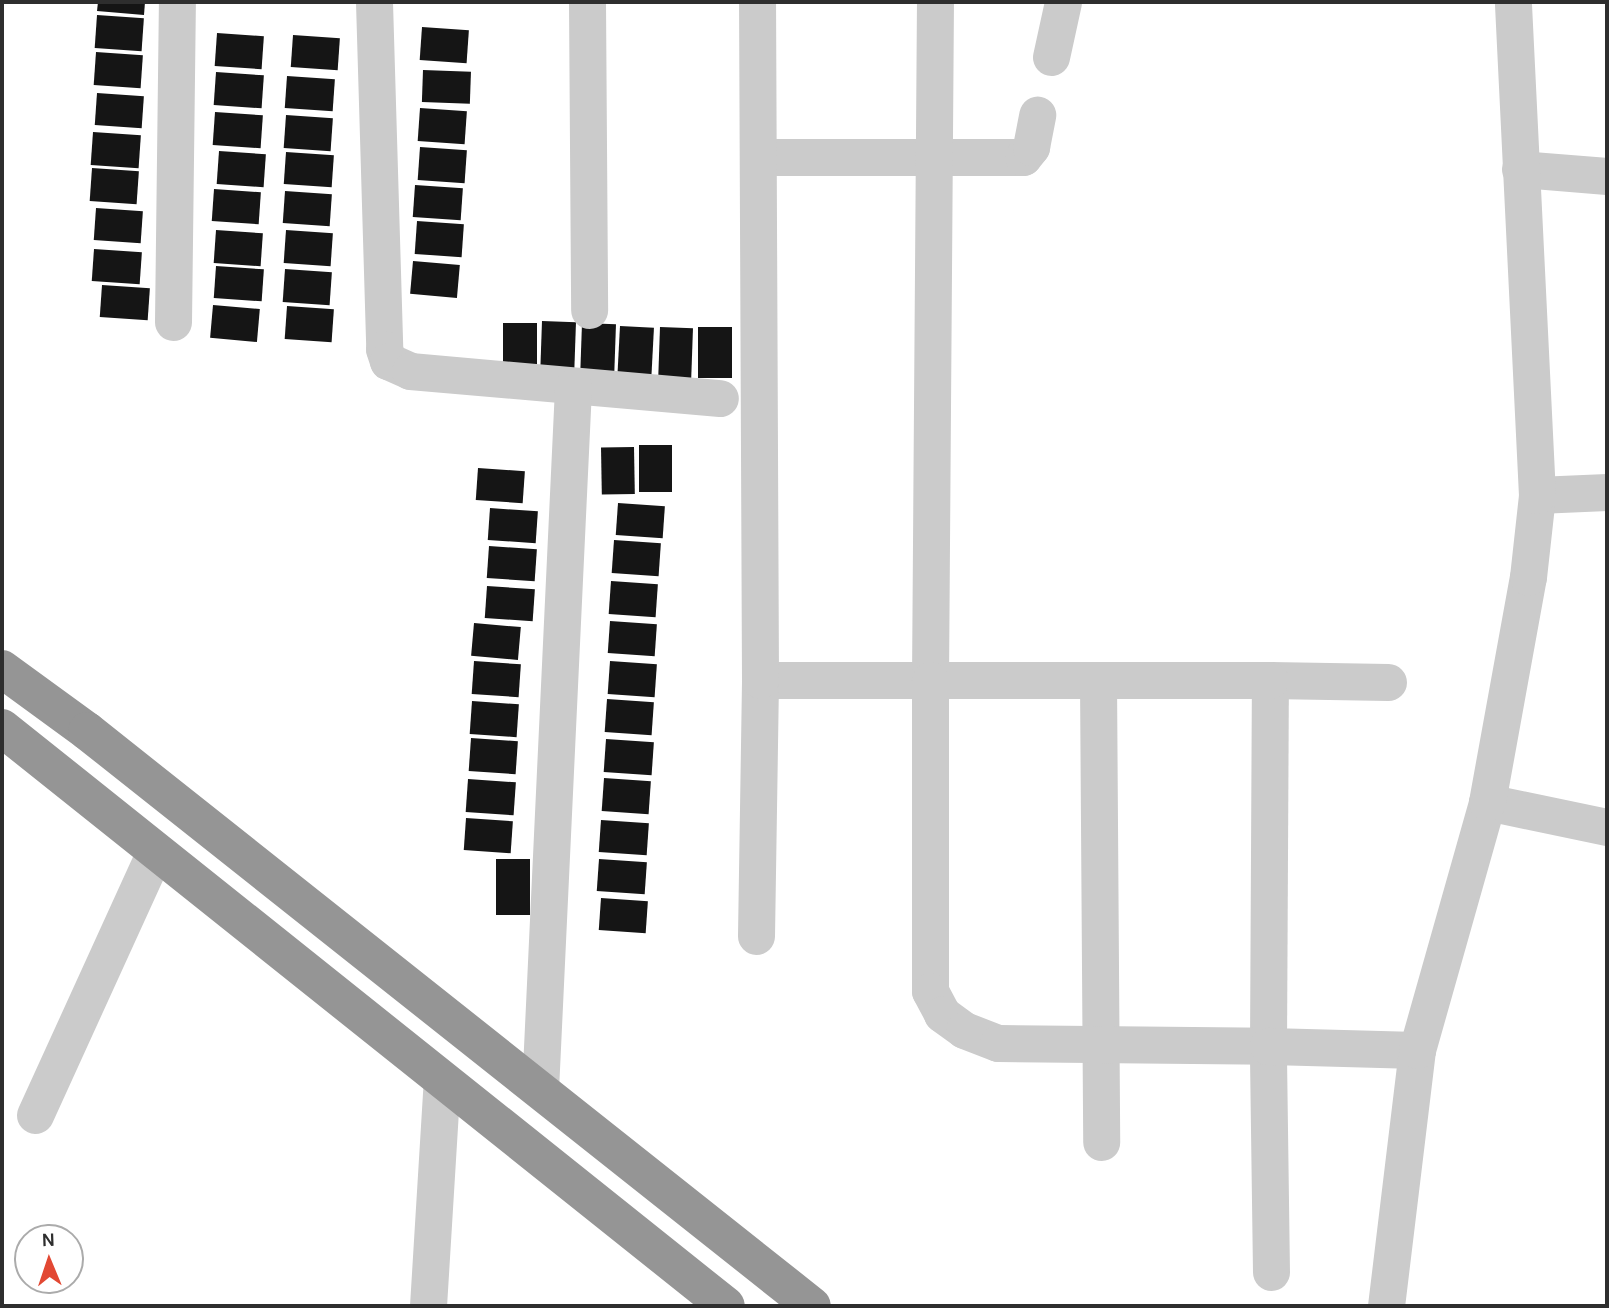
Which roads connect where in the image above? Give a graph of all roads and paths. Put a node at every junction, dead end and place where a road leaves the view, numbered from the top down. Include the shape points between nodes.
1 (177, 2) edge
2 (374, 2) edge
3 (587, 2) edge
4 (757, 2) edge
5 (935, 2) edge
6 (1063, 2) edge
7 (1513, 2) edge
8 (1051, 57) dead end
9 (1037, 116) dead end
10 (760, 157) junction
11 (932, 159) junction
12 (1520, 169) junction
13 (1607, 176) edge
14 (589, 310) dead end
15 (173, 322) dead end
16 (573, 387) junction
17 (720, 398) dead end
18 (1607, 492) edge
19 (1537, 495) junction
20 (2, 669) edge
21 (760, 680) junction
22 (930, 680) junction
23 (1098, 680) junction
24 (1270, 681) junction
25 (1388, 682) dead end
26 (2, 728) edge
27 (1487, 802) junction
28 (1607, 827) edge
29 (155, 852) junction
30 (756, 936) dead end
31 (1098, 1045) junction
32 (1268, 1046) junction
33 (1417, 1050) junction
34 (442, 1080) junction
35 (540, 1090) junction
36 (35, 1115) dead end
37 (1101, 1142) dead end
38 (1271, 1272) dead end
39 (428, 1306) edge
40 (726, 1306) edge
41 (812, 1306) edge
42 (1386, 1306) edge

1 - 15 street
2 - 16 street via 384,349 388,361 410,371
3 - 14 street
4 - 10 street
5 - 11 street
6 - 8 street
7 - 12 street
9 - 11 street via 1031,147 1023,157
10 - 11 street
10 - 21 street
11 - 22 street
12 - 13 street
12 - 19 street
16 - 17 street
16 - 35 street
18 - 19 street
19 - 27 street via 1528,577
20 - 35 highway via 87,731
21 - 22 street
21 - 30 street
22 - 23 street
22 - 31 street via 930,991 942,1014 998,1043
23 - 24 street
23 - 31 street
24 - 25 street
24 - 32 street
26 - 29 highway
27 - 28 street
27 - 33 street
29 - 34 highway
29 - 36 street
31 - 32 street
31 - 37 street
32 - 33 street
32 - 38 street
33 - 42 street
34 - 39 street
34 - 40 highway
35 - 41 highway

